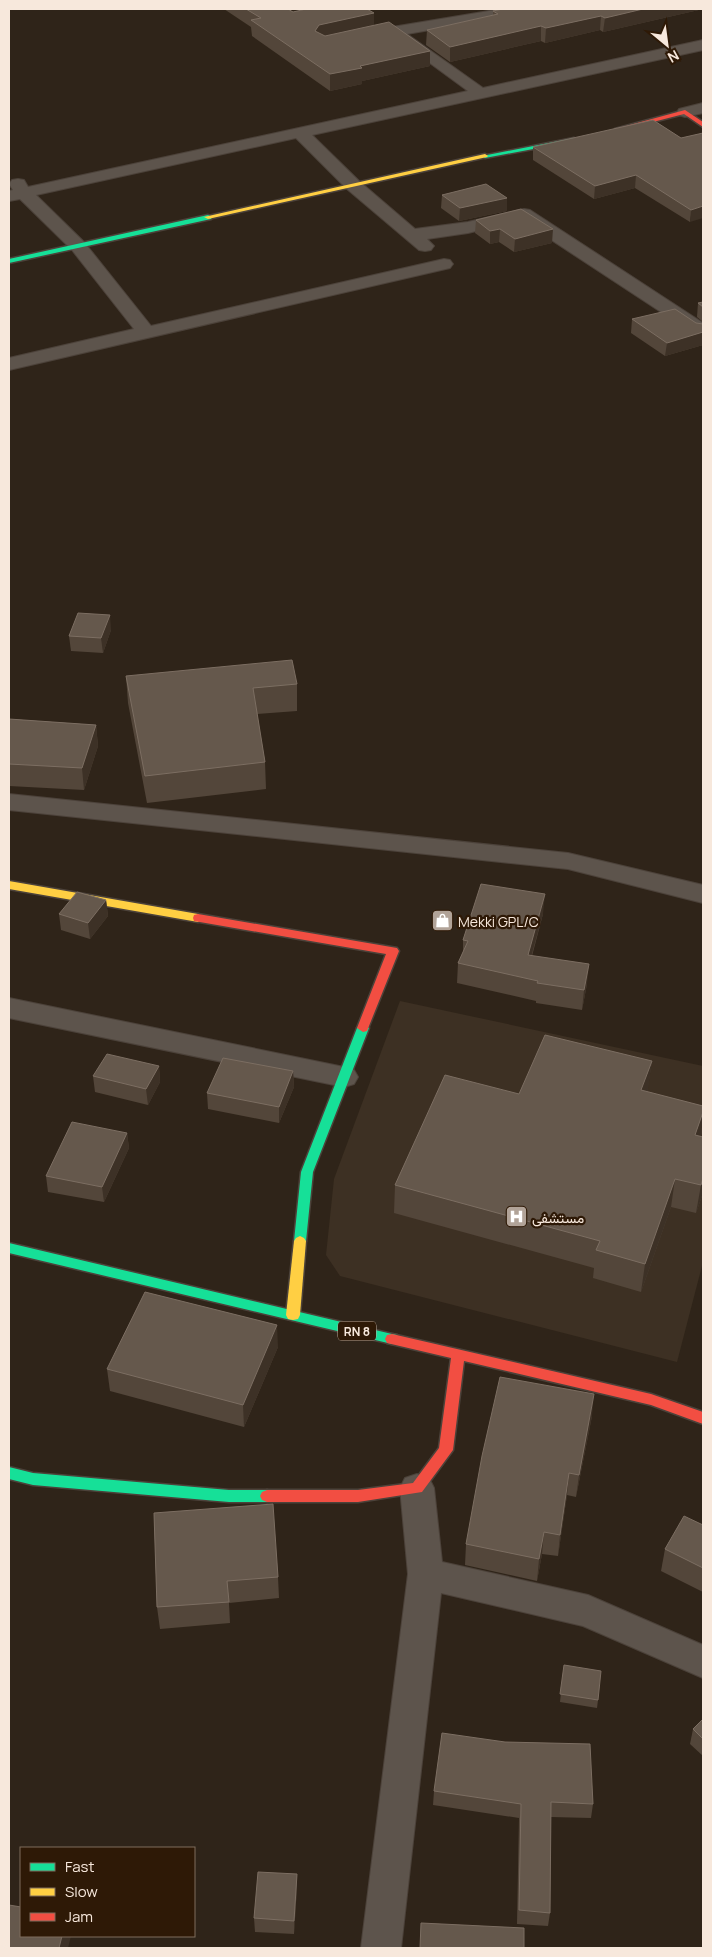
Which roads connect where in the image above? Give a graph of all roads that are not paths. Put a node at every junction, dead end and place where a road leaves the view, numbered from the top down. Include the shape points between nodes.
1 (526, 9) edge
2 (379, 21) dead end
3 (392, 31) junction
4 (703, 35) edge
5 (344, 41) edge
6 (703, 45) edge
7 (475, 90) junction
8 (703, 108) edge
9 (685, 112) junction
10 (703, 125) edge
11 (611, 131) edge
12 (300, 133) junction
13 (583, 138) edge
14 (353, 185) junction
15 (15, 189) edge
16 (412, 234) junction
17 (78, 246) junction
18 (9, 261) edge
19 (703, 331) edge
20 (147, 333) junction
21 (9, 364) edge
22 (9, 802) edge
23 (9, 886) edge
24 (703, 894) edge
25 (9, 1008) edge
26 (344, 1077) junction
27 (9, 1248) edge
28 (293, 1316) junction
29 (458, 1354) junction
30 (703, 1418) edge
31 (9, 1473) edge
32 (417, 1488) junction
33 (426, 1574) junction
34 (703, 1662) edge
35 (382, 1948) edge

1 - 3 street
2 - 3 street
3 - 5 street
3 - 7 street
4 - 7 street
6 - 7 street
7 - 12 street
7 - 15 street
8 - 9 street
9 - 10 street
9 - 11 street
12 - 14 street
12 - 15 street
13 - 14 street
14 - 16 street
14 - 17 street
15 - 17 street
16 - 19 street via 436,233 524,214
16 - 20 street via 444,264
17 - 18 street
17 - 20 street
20 - 21 street
22 - 24 street via 568,861
23 - 26 street via 393,951
25 - 26 street
26 - 28 street via 307,1172
27 - 28 street, RN 8
28 - 29 street, RN 8
29 - 30 street, RN 8 via 651,1400
29 - 32 street via 446,1450
31 - 32 street via 33,1479 229,1496 358,1496
32 - 33 street
33 - 34 street via 588,1611
33 - 35 street

